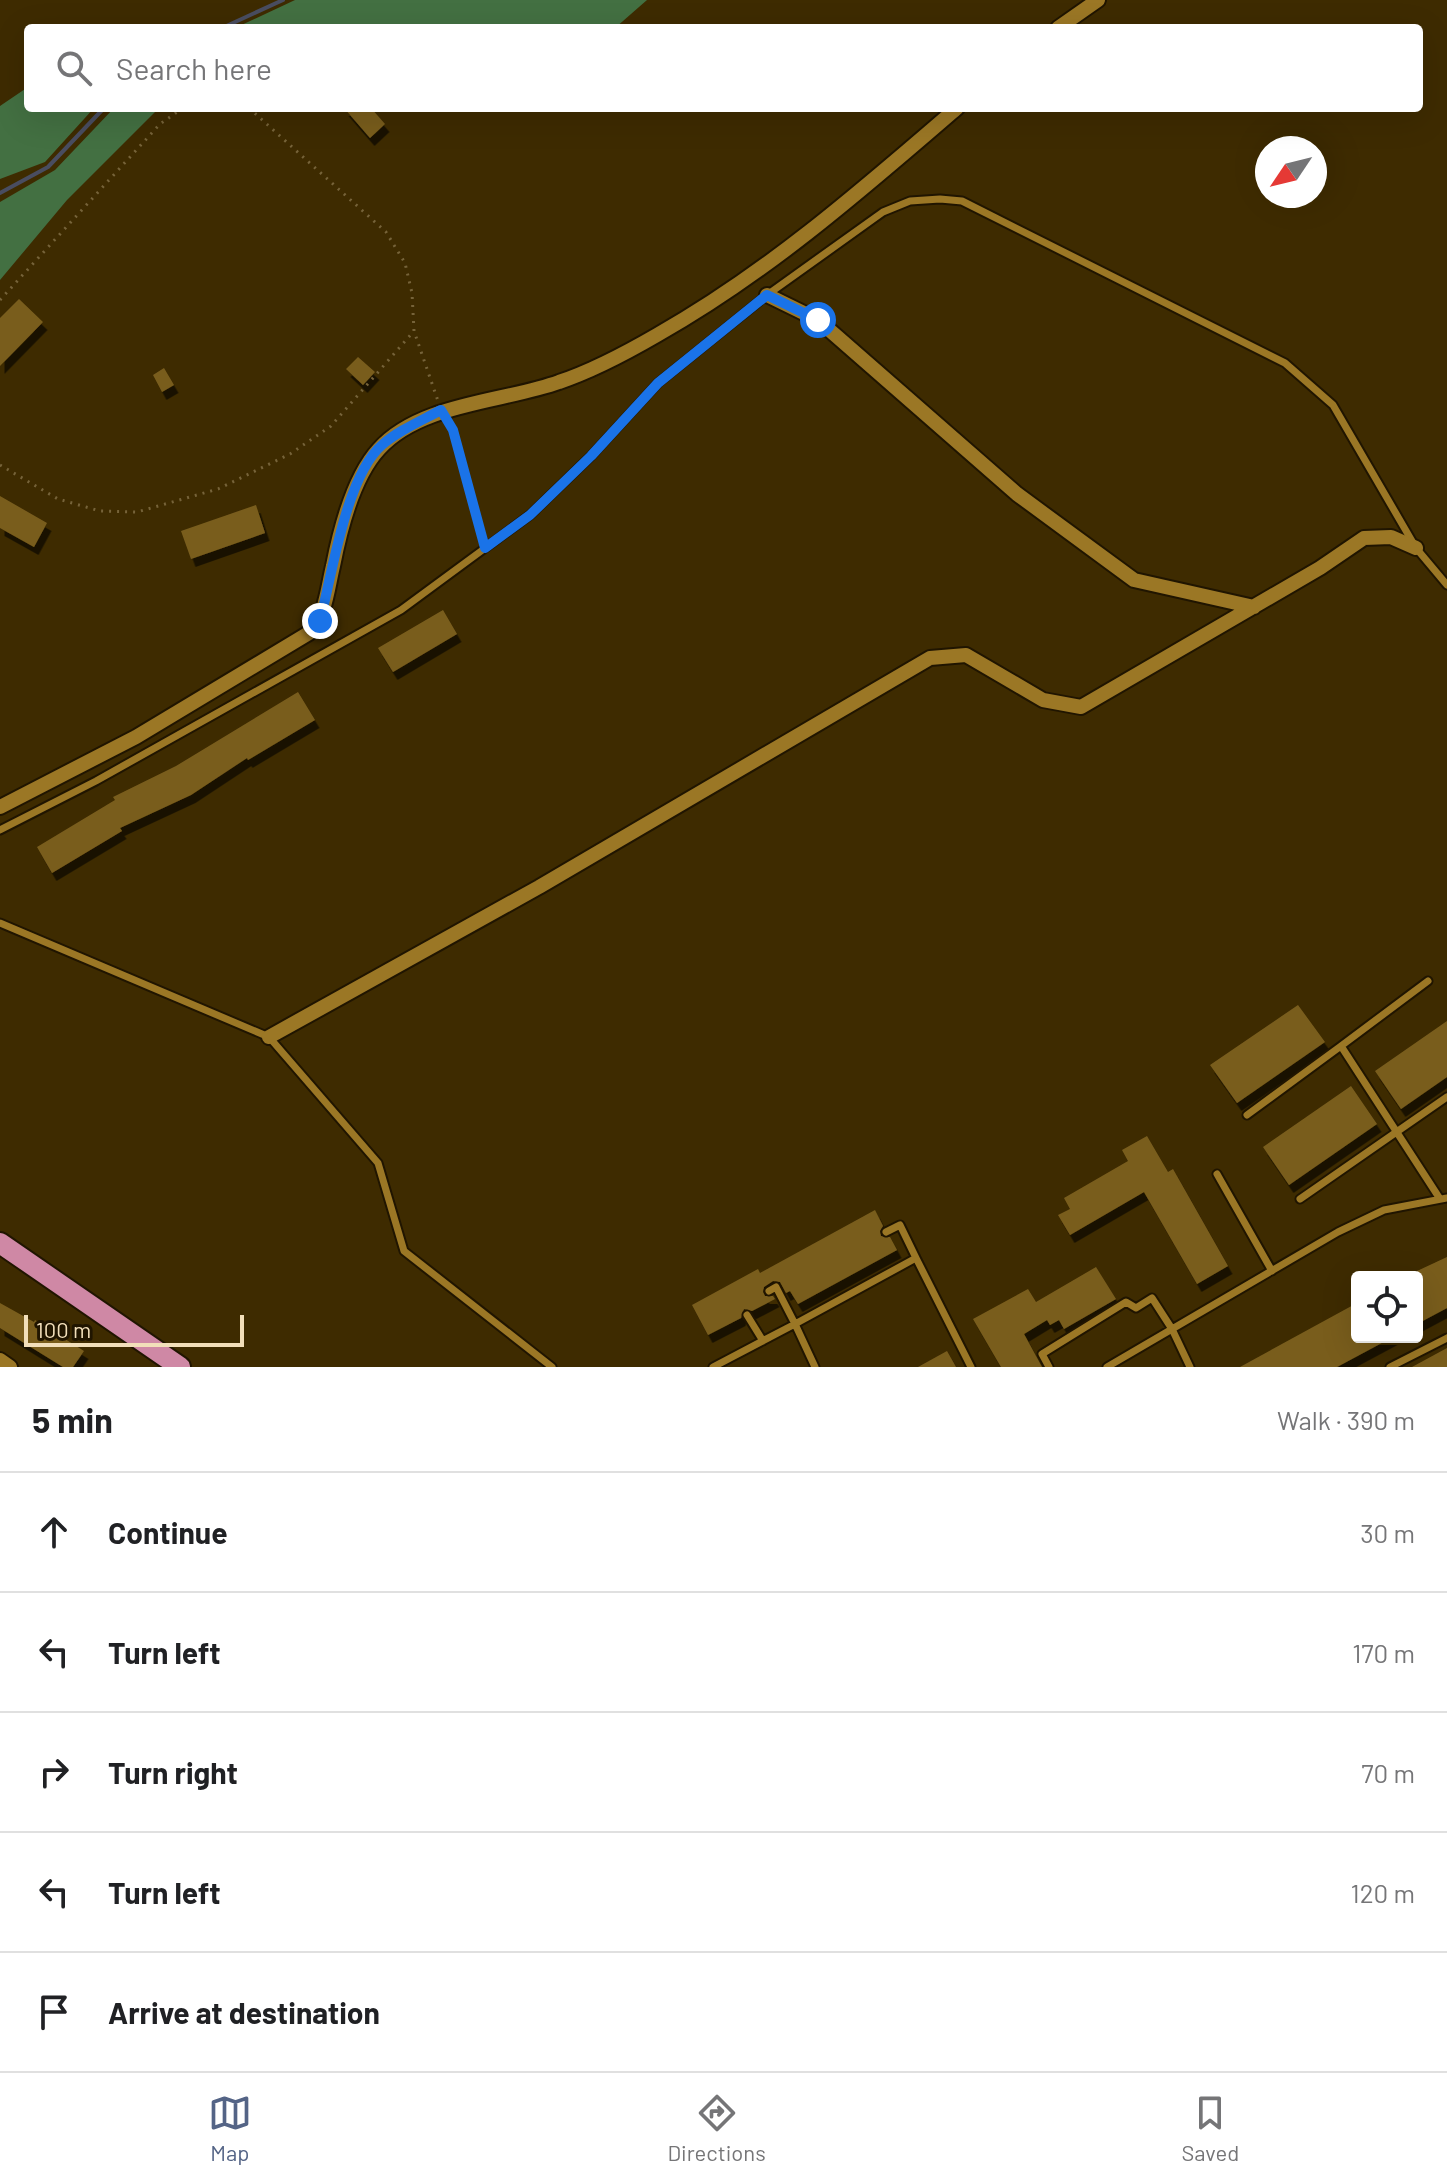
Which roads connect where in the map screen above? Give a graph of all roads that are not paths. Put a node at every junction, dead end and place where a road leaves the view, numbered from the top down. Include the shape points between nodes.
1 (1098, 0) edge
2 (1064, 24) edge
3 (952, 112) edge
4 (767, 295) junction
5 (1416, 548) junction
6 (1447, 585) edge
7 (1254, 607) junction
8 (0, 807) edge
9 (0, 830) edge
10 (0, 923) edge
11 (1428, 981) dead end
12 (269, 1037) junction
13 (1341, 1046) junction
14 (1447, 1097) edge
15 (1247, 1115) dead end
16 (1396, 1131) junction
17 (1217, 1174) dead end
18 (1444, 1198) edge
19 (1300, 1199) dead end
20 (886, 1232) dead end
21 (0, 1243) edge
22 (916, 1258) junction
23 (1272, 1271) junction
24 (769, 1291) dead end
25 (747, 1315) dead end
26 (795, 1324) junction
27 (1172, 1329) junction
28 (1447, 1338) edge
29 (763, 1341) junction
30 (0, 1360) edge
31 (10, 1367) edge
32 (180, 1367) edge
33 (552, 1367) edge
34 (713, 1367) edge
35 (815, 1367) edge
36 (971, 1367) edge
37 (1049, 1367) edge
38 (1107, 1367) edge
39 (1190, 1367) edge
40 (1390, 1367) edge

1 - 2 street
3 - 8 street via 802,239 657,335 558,383 441,410 380,447 362,472 320,621 309,633 136,737
4 - 5 lane via 883,212 910,201 962,201 1285,363 1333,405
4 - 7 street via 818,320 1017,494 1134,580
4 - 9 lane via 658,383 530,515 401,610
5 - 6 lane
5 - 7 street via 1391,537 1364,538
7 - 12 street via 1081,707 1043,700 966,655 930,658 539,887
10 - 12 lane
11 - 13 lane
12 - 33 lane via 378,1163 404,1251
13 - 15 lane
13 - 16 lane
14 - 16 lane
16 - 18 lane
16 - 19 lane
17 - 23 lane
18 - 23 lane via 1384,1210
20 - 22 lane via 900,1225
21 - 32 main road
22 - 26 lane
22 - 36 lane
23 - 27 lane
24 - 26 lane via 776,1287
25 - 29 lane
26 - 29 lane
26 - 35 lane
27 - 37 lane via 1152,1298 1136,1308 1126,1302 1042,1354
27 - 38 lane
27 - 39 lane
28 - 40 lane
29 - 34 lane
30 - 31 street

